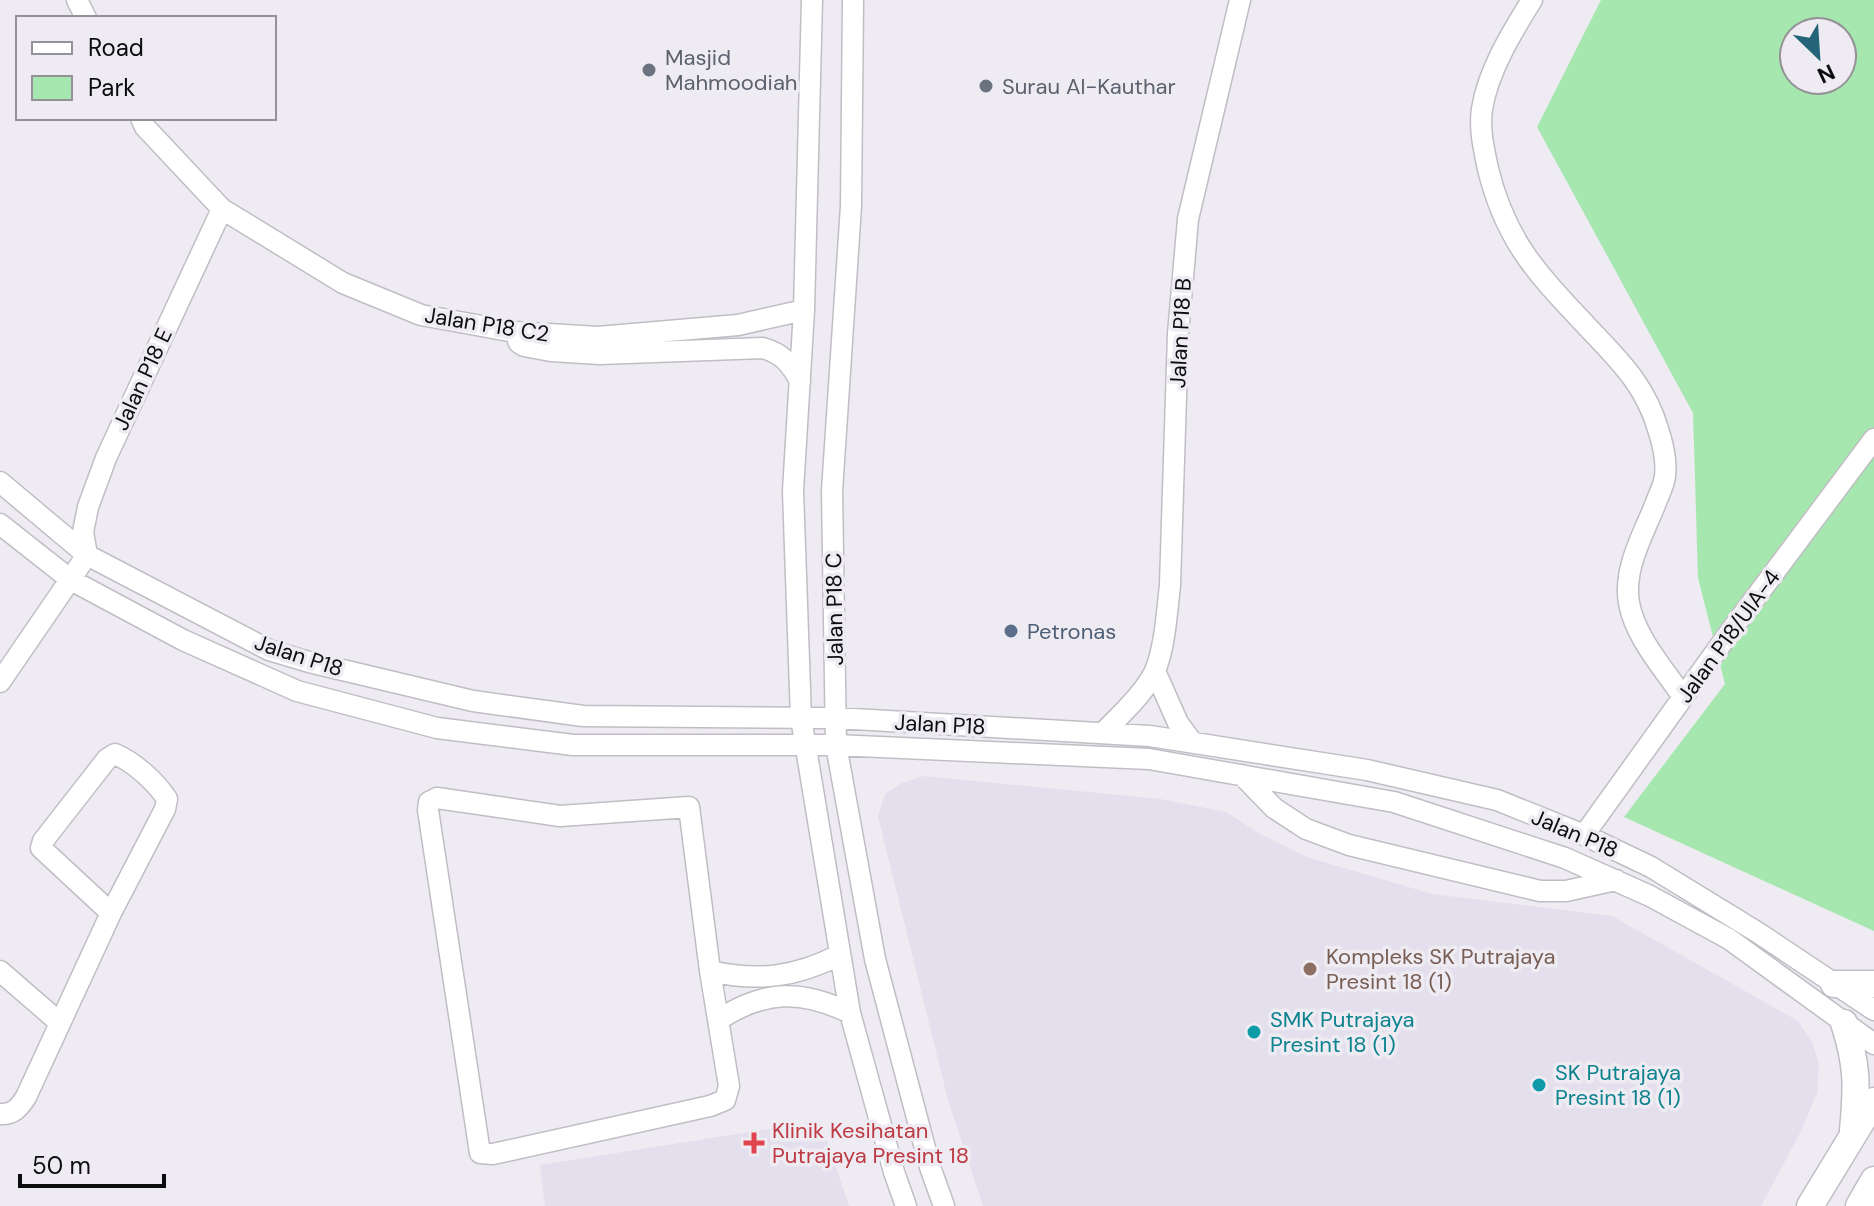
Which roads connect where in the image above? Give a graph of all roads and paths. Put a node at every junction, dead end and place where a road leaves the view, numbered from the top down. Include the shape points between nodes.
1 (812, 0) edge
2 (853, 0) edge
3 (1240, 0) edge
4 (1532, 0) edge
5 (142, 120) edge
6 (222, 209) junction
7 (804, 310) junction
8 (515, 332) junction
9 (800, 381) junction
10 (1874, 439) edge
11 (0, 482) edge
12 (0, 524) edge
13 (87, 555) junction
14 (71, 580) junction
15 (1155, 671) junction
16 (0, 682) edge
17 (1683, 697) junction
18 (801, 718) junction
19 (836, 718) junction
20 (1103, 733) junction
21 (1192, 742) junction
22 (836, 745) junction
23 (805, 746) junction
24 (1242, 775) junction
25 (1584, 835) junction
26 (1616, 880) junction
27 (111, 913) junction
28 (839, 955) junction
29 (0, 971) edge
30 (710, 971) junction
31 (1834, 984) junction
32 (1874, 984) edge
33 (1874, 1010) edge
34 (850, 1013) junction
35 (718, 1020) junction
36 (60, 1023) junction
37 (1844, 1023) junction
38 (1874, 1044) edge
39 (1874, 1101) edge
40 (0, 1114) edge
41 (1852, 1139) junction
42 (1874, 1180) edge
43 (906, 1206) edge
44 (944, 1206) edge
45 (1810, 1206) edge
46 (1859, 1206) edge

1 - 7 street, Jalan P18 C
2 - 19 street, Jalan P18 C via 851,206 832,491
3 - 15 street, Jalan P18 B via 1188,219 1178,334 1170,585
4 - 17 street via 1482,106 1485,156 1511,235 1536,272 1632,374 1657,426 1665,478 1634,557 1629,605 1647,645
5 - 6 street, Jalan P18 C2
6 - 8 street, Jalan P18 C2 via 356,289 421,315
6 - 13 street, Jalan P18 E via 106,458 83,532
7 - 8 street, Jalan P18 C2 via 738,325 654,333 598,337
7 - 9 street, Jalan P18 C
8 - 9 street via 524,346 551,351 763,348 780,353
9 - 18 street, Jalan P18 C via 793,491
10 - 17 street, Jalan P18/UIA-4
11 - 13 street, Jalan P18
12 - 14 street, Jalan P18
13 - 14 street
13 - 18 street, Jalan P18 via 269,650 473,701 583,716
14 - 16 street
14 - 23 street, Jalan P18 via 183,640 297,691 437,728 573,745
15 - 20 street, Jalan P18 B
15 - 21 street
17 - 25 street, Jalan P18/UIA-4
18 - 19 street, Jalan P18
18 - 23 street, Jalan P18 C
19 - 20 street, Jalan P18
19 - 22 street, Jalan P18 C
20 - 21 street, Jalan P18
21 - 25 street, Jalan P18 via 1367,770 1497,800
22 - 23 street, Jalan P18
22 - 24 street, Jalan P18 via 1149,759
22 - 44 street, Jalan P18 C via 875,959
23 - 28 street, Jalan P18 C
24 - 26 street, Jalan P18 via 1394,802 1553,853
24 - 26 street via 1274,808 1306,829 1349,845 1540,891
25 - 31 street, Jalan P18 via 1651,867
26 - 37 street, Jalan P18 via 1729,939
27 - 27 street via 41,848 115,754 167,799
27 - 36 street
28 - 30 street via 776,977
28 - 34 street, Jalan P18 C
29 - 36 street
30 - 35 street
30 - 35 street via 689,807 560,816 437,798 429,802 480,1153 725,1100 729,1086
31 - 32 main road
31 - 33 street, Jalan P18
34 - 35 street via 807,996 783,995 738,1007
34 - 43 street, Jalan P18 C
36 - 40 street via 26,1097 18,1109
37 - 38 street, Jalan P18
37 - 41 main road via 1858,1082
39 - 41 main road
41 - 45 main road
42 - 46 main road

